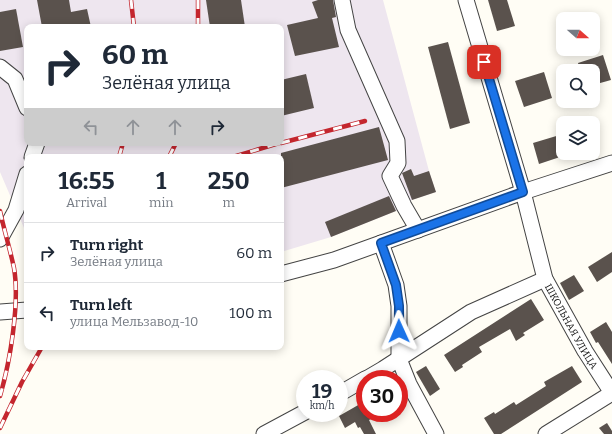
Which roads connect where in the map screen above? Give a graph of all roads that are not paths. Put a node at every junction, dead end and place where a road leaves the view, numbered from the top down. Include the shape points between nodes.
1 (342, 0) edge
2 (466, 0) edge
3 (0, 67) edge
4 (24, 101) edge
5 (612, 163) edge
6 (24, 184) edge
7 (523, 192) junction
8 (418, 230) junction
9 (0, 239) edge
10 (381, 243) junction
11 (284, 273) edge
12 (545, 279) junction
13 (24, 310) edge
14 (0, 312) edge
15 (399, 359) junction
16 (380, 370) edge
17 (612, 393) edge
18 (296, 417) edge
19 (264, 434) edge
20 (436, 434) edge
21 (546, 434) edge

1 - 8 street via 348,30 397,140 398,163 390,176
2 - 7 street, ШКОЛЬНАЯ УЛИЦА
3 - 4 street via 15,79
5 - 7 street
6 - 9 street via 16,210
7 - 8 street
7 - 12 street, ШКОЛЬНАЯ УЛИЦА
8 - 10 street
10 - 11 street via 334,260
10 - 15 street via 396,285 399,306
12 - 15 street via 471,312
12 - 17 street, ШКОЛЬНАЯ УЛИЦА
13 - 14 street
15 - 16 street
15 - 20 street
17 - 21 street
18 - 19 street

